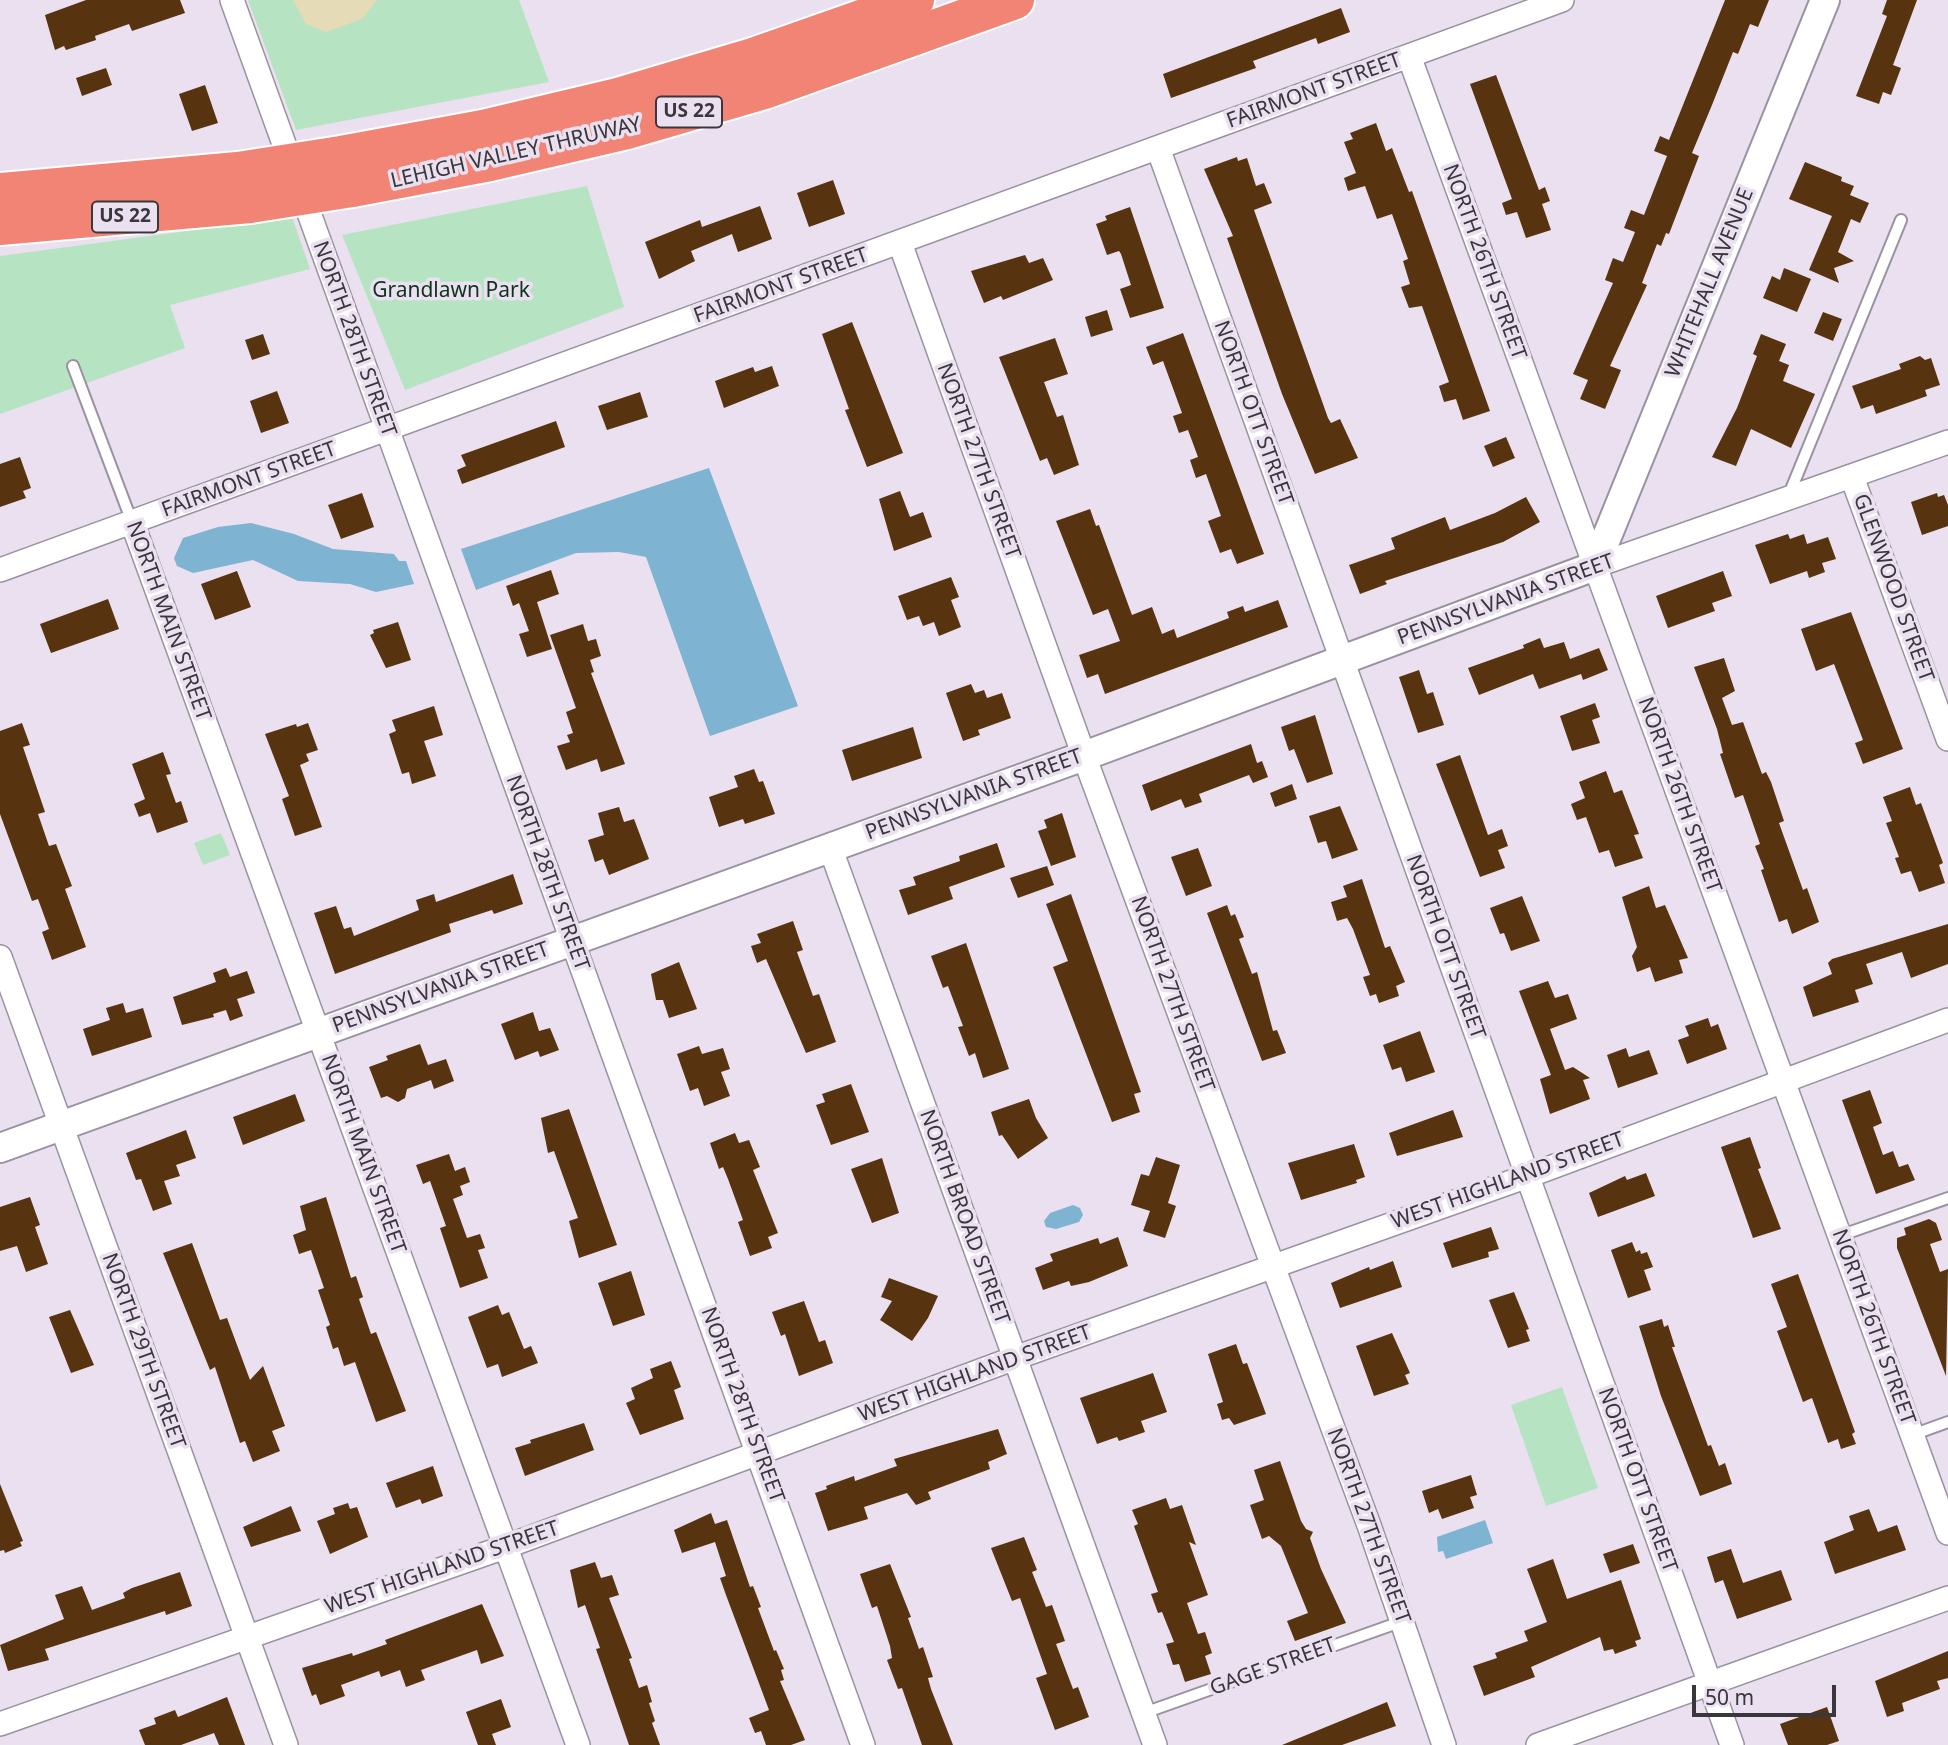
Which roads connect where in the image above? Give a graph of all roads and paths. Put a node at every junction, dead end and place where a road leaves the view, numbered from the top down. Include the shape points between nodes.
1 (232, 0) edge
2 (915, 0) edge
3 (1015, 0) edge
4 (1562, 0) edge
5 (1825, 0) edge
6 (1409, 56) junction
7 (1158, 148) junction
8 (346, 172) junction
9 (244, 187) junction
10 (0, 192) edge
11 (1901, 220) dead end
12 (0, 226) edge
13 (900, 243) junction
14 (73, 366) dead end
15 (387, 430) junction
16 (1948, 442) edge
17 (1852, 477) junction
18 (1787, 499) junction
19 (132, 522) junction
20 (1595, 566) junction
21 (0, 570) edge
22 (1342, 660) junction
23 (1947, 733) edge
24 (1084, 756) junction
25 (830, 848) junction
26 (571, 941) junction
27 (0, 957) edge
28 (1948, 1020) edge
29 (319, 1032) junction
30 (1783, 1080) junction
31 (61, 1126) junction
32 (0, 1149) edge
33 (1528, 1176) junction
34 (1948, 1198) edge
35 (1839, 1236) junction
36 (1271, 1266) junction
37 (1015, 1358) junction
38 (1948, 1422) edge
39 (1912, 1435) junction
40 (759, 1454) junction
41 (1948, 1533) edge
42 (505, 1547) junction
43 (1948, 1598) edge
44 (1403, 1621) junction
45 (247, 1636) junction
46 (1709, 1684) junction
47 (1144, 1713) junction
48 (0, 1724) edge
49 (286, 1745) edge
50 (578, 1745) edge
51 (863, 1745) edge
52 (1155, 1745) edge
53 (1444, 1745) edge
54 (1538, 1745) edge
55 (1732, 1745) edge

1 - 15 street, NORTH 28TH STREET
2 - 8 highway, LEHIGH VALLEY THRUWAY / US 22 via 753,57 618,97 483,129
3 - 8 highway, LEHIGH VALLEY THRUWAY / US 22 via 764,90 661,120 502,160
4 - 6 street, FAIRMONT STREET
5 - 20 street, WHITEHALL AVENUE
6 - 7 street, FAIRMONT STREET
6 - 20 street, NORTH 26TH STREET
7 - 13 street, FAIRMONT STREET
7 - 22 street, NORTH OTT STREET
8 - 9 highway, LEHIGH VALLEY THRUWAY / US 22, bridge
9 - 10 highway, LEHIGH VALLEY THRUWAY / US 22
9 - 12 highway, LEHIGH VALLEY THRUWAY / US 22
11 - 18 lane
13 - 15 street, FAIRMONT STREET
13 - 24 street, NORTH 27TH STREET
14 - 19 lane, NORTH MAIN STREET
15 - 19 street, FAIRMONT STREET
15 - 26 street, NORTH 28TH STREET
16 - 17 street, PENNSYLVANIA STREET
17 - 18 street, PENNSYLVANIA STREET
17 - 23 street, GLENWOOD STREET
18 - 20 street, PENNSYLVANIA STREET
19 - 21 street, FAIRMONT STREET
19 - 29 street, NORTH MAIN STREET
20 - 22 street, PENNSYLVANIA STREET
20 - 30 street, NORTH 26TH STREET
22 - 24 street, PENNSYLVANIA STREET
22 - 33 street, NORTH OTT STREET
24 - 25 street, PENNSYLVANIA STREET
24 - 36 street, NORTH 27TH STREET
25 - 26 street, PENNSYLVANIA STREET
25 - 37 street, NORTH BROAD STREET
26 - 29 street, PENNSYLVANIA STREET
26 - 40 street, NORTH 28TH STREET
27 - 31 street, NORTH 29TH STREET
28 - 30 street, WEST HIGHLAND STREET
29 - 31 street, PENNSYLVANIA STREET
29 - 42 street, NORTH MAIN STREET
30 - 33 street, WEST HIGHLAND STREET
30 - 35 street, NORTH 26TH STREET
31 - 32 street, PENNSYLVANIA STREET
31 - 45 street, NORTH 29TH STREET
33 - 36 street, WEST HIGHLAND STREET
33 - 46 street, NORTH OTT STREET
34 - 35 lane
35 - 39 street, NORTH 26TH STREET
36 - 37 street, WEST HIGHLAND STREET
36 - 44 street, NORTH 27TH STREET
37 - 40 street, WEST HIGHLAND STREET
37 - 47 street, NORTH BROAD STREET
38 - 39 lane
39 - 41 street, NORTH 26TH STREET
40 - 42 street, WEST HIGHLAND STREET
40 - 51 street, NORTH 28TH STREET
42 - 45 street, WEST HIGHLAND STREET
42 - 50 street, NORTH MAIN STREET
43 - 46 street
44 - 47 lane, GAGE STREET
44 - 53 street, NORTH 27TH STREET
45 - 48 street, WEST HIGHLAND STREET
45 - 49 street, NORTH 29TH STREET
46 - 54 street
46 - 55 street, NORTH OTT STREET
47 - 52 street, NORTH BROAD STREET

